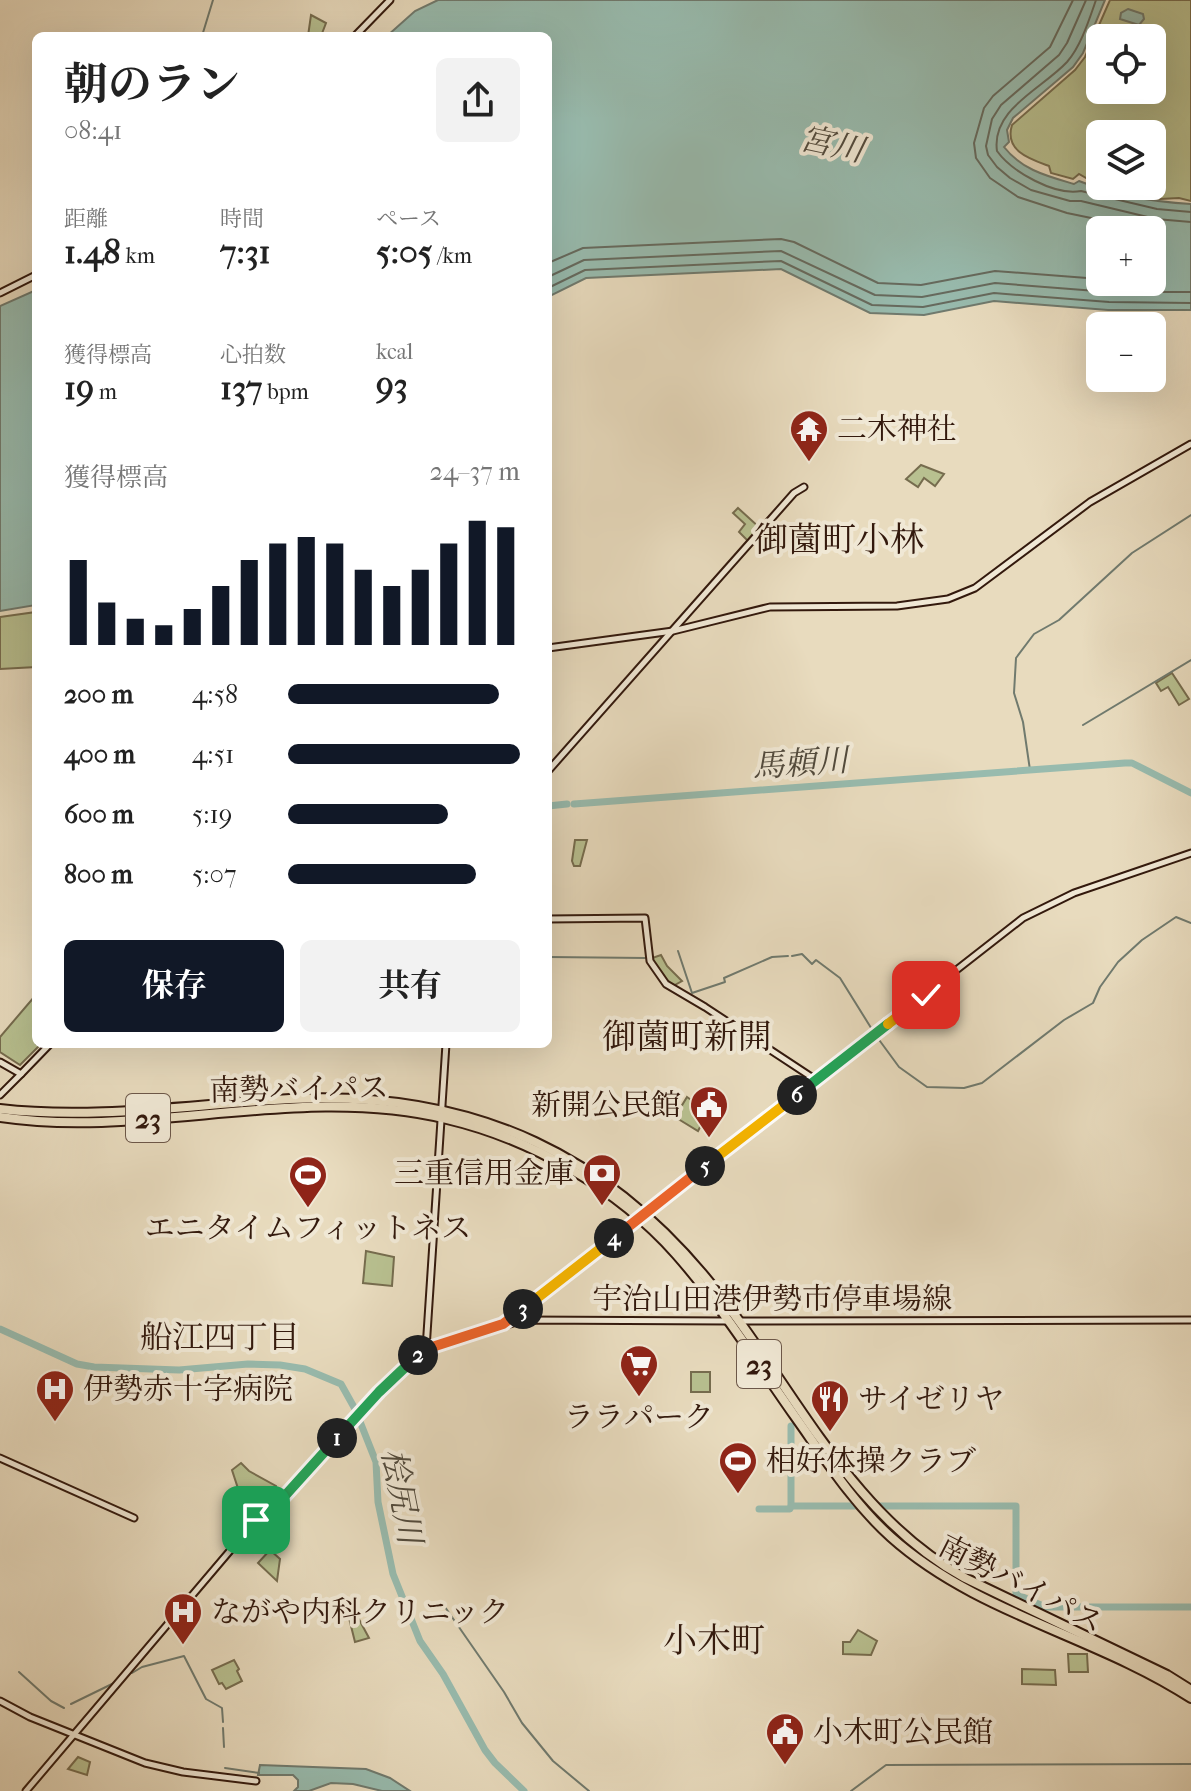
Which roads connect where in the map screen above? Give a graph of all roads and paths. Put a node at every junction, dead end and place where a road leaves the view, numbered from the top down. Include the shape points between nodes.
1 (390, 0) edge
2 (359, 32) edge
3 (32, 277) edge
4 (0, 293) edge
5 (1191, 444) edge
6 (804, 487) dead end
7 (673, 631) junction
8 (552, 647) edge
9 (552, 767) edge
10 (1191, 853) edge
11 (552, 919) edge
12 (46, 1048) edge
13 (446, 1048) edge
14 (0, 1062) edge
15 (21, 1074) junction
16 (816, 1080) junction
17 (0, 1095) edge
18 (0, 1109) edge
19 (441, 1113) junction
20 (0, 1117) edge
21 (642, 1215) junction
22 (1191, 1320) edge
23 (728, 1321) junction
24 (740, 1321) junction
25 (503, 1324) junction
26 (426, 1349) junction
27 (0, 1458) edge
28 (134, 1518) dead end
29 (1191, 1690) edge
30 (1191, 1698) edge
31 (0, 1701) edge
32 (75, 1735) junction
33 (256, 1781) dead end
34 (26, 1791) edge

1 - 2 main road
3 - 4 main road
5 - 7 main road via 1090,502 963,594 905,606 770,607
6 - 7 main road
7 - 8 main road
7 - 9 main road
10 - 16 main road via 1032,912
11 - 16 main road via 645,918 650,961 666,984
12 - 15 main road
13 - 19 main road
14 - 15 main road
15 - 17 main road
16 - 21 main road
18 - 19 highway, 南勢バイパス / 23 via 66,1113 343,1099 384,1100
19 - 20 highway, 南勢バイパス / 23 via 295,1107 112,1120
19 - 21 highway, 南勢バイパス / 23 via 555,1161
19 - 26 main road
21 - 23 highway, 南勢バイパス / 23
21 - 24 highway, 南勢バイパス / 23 via 683,1249
21 - 25 main road
22 - 24 main road, 宇治山田港伊勢市停車場線
23 - 24 main road, 宇治山田港伊勢市停車場線
23 - 25 main road, 宇治山田港伊勢市停車場線
23 - 30 highway, 南勢バイパス / 23 via 844,1485 901,1546 953,1582
24 - 29 highway, 南勢バイパス / 23 via 855,1483 904,1536 983,1588
25 - 26 main road, 宇治山田港伊勢市停車場線
26 - 32 main road, 宇治山田港伊勢市停車場線 via 251,1526
27 - 28 main road
31 - 32 main road
32 - 33 main road via 169,1770
32 - 34 main road, 宇治山田港伊勢市停車場線

